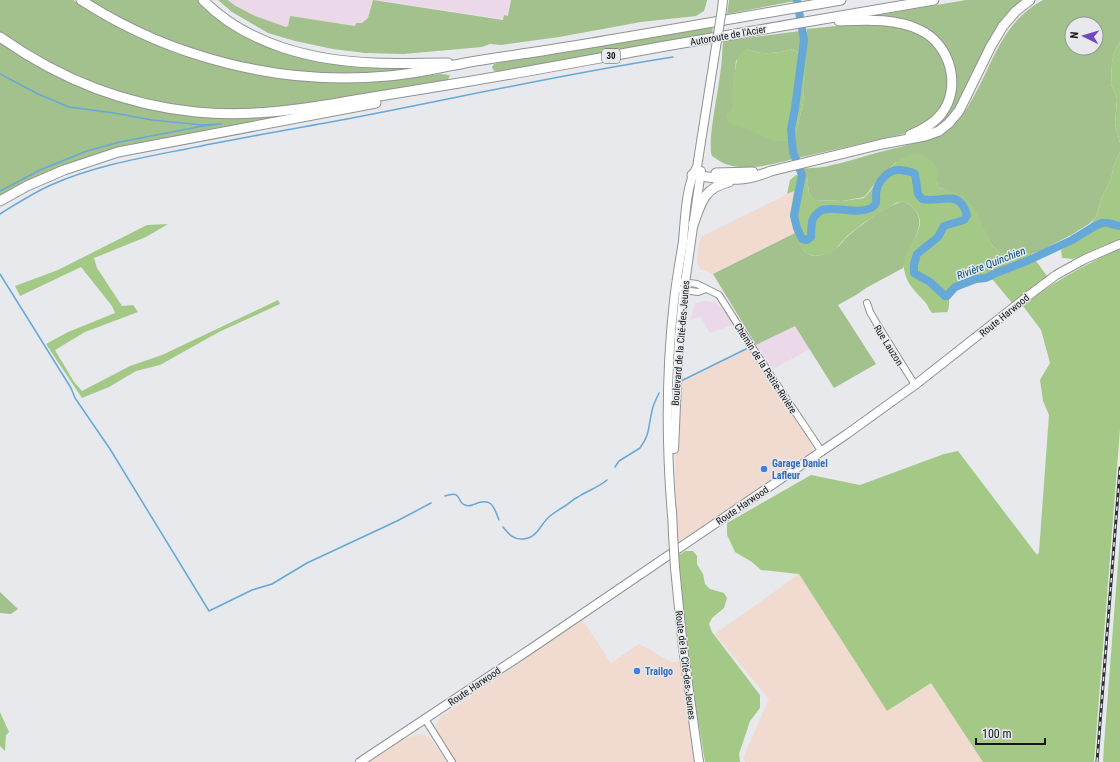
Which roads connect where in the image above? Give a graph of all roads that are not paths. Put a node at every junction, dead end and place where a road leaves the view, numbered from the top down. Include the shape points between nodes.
1 (81, 0) edge
2 (203, 0) edge
3 (723, 0) edge
4 (840, 0) edge
5 (934, 0) edge
6 (1030, 0) edge
7 (807, 22) junction
8 (0, 37) edge
9 (464, 63) junction
10 (522, 72) junction
11 (882, 144) junction
12 (770, 170) junction
13 (698, 172) junction
14 (740, 180) junction
15 (0, 201) edge
16 (693, 225) junction
17 (1120, 244) edge
18 (680, 286) junction
19 (868, 303) dead end
20 (915, 385) junction
21 (822, 452) junction
22 (675, 568) joint
23 (425, 719) junction
24 (360, 762) edge
25 (452, 762) edge
26 (699, 762) edge

1 - 9 highway via 130,28 170,45 225,63 266,72 318,78 361,78 421,72
2 - 9 highway via 246,33 302,53 373,63
3 - 13 main road, Boulevard de la Cité-des-Jeunes, bridge
4 - 9 highway, Autoroute de l'Acier / 30
5 - 7 highway, Autoroute de l'Acier / 30
6 - 11 highway via 1003,26 959,111 950,123 933,133
7 - 10 highway, Autoroute de l'Acier / 30
7 - 11 highway via 871,20 903,24 926,33 936,41 944,53 950,65 952,86 942,112 924,129
8 - 10 highway via 50,68 101,90 157,106 207,113 291,111
10 - 15 highway via 346,109 118,152 64,170
11 - 12 highway
12 - 13 highway via 721,174
12 - 14 highway
13 - 14 highway via 727,180
13 - 16 main road, Boulevard de la Cité-des-Jeunes
13 - 18 main road, Boulevard de la Cité-des-Jeunes via 686,212
14 - 16 highway via 721,184 708,192 701,202
16 - 18 main road, Boulevard de la Cité-des-Jeunes
17 - 20 main road, Route Harwood via 1084,259 1052,278
18 - 21 street, Chemin de la Petite-Rivière via 719,295
18 - 22 main road, Boulevard de la Cité-des-Jeunes, bridge via 672,515
19 - 20 street, Rue Lauzon via 876,324
20 - 21 main road, Route Harwood
21 - 23 main road, Route Harwood
22 - 26 main road, Route de la Cité-des-Jeunes
23 - 24 main road, Route Harwood
23 - 25 street

